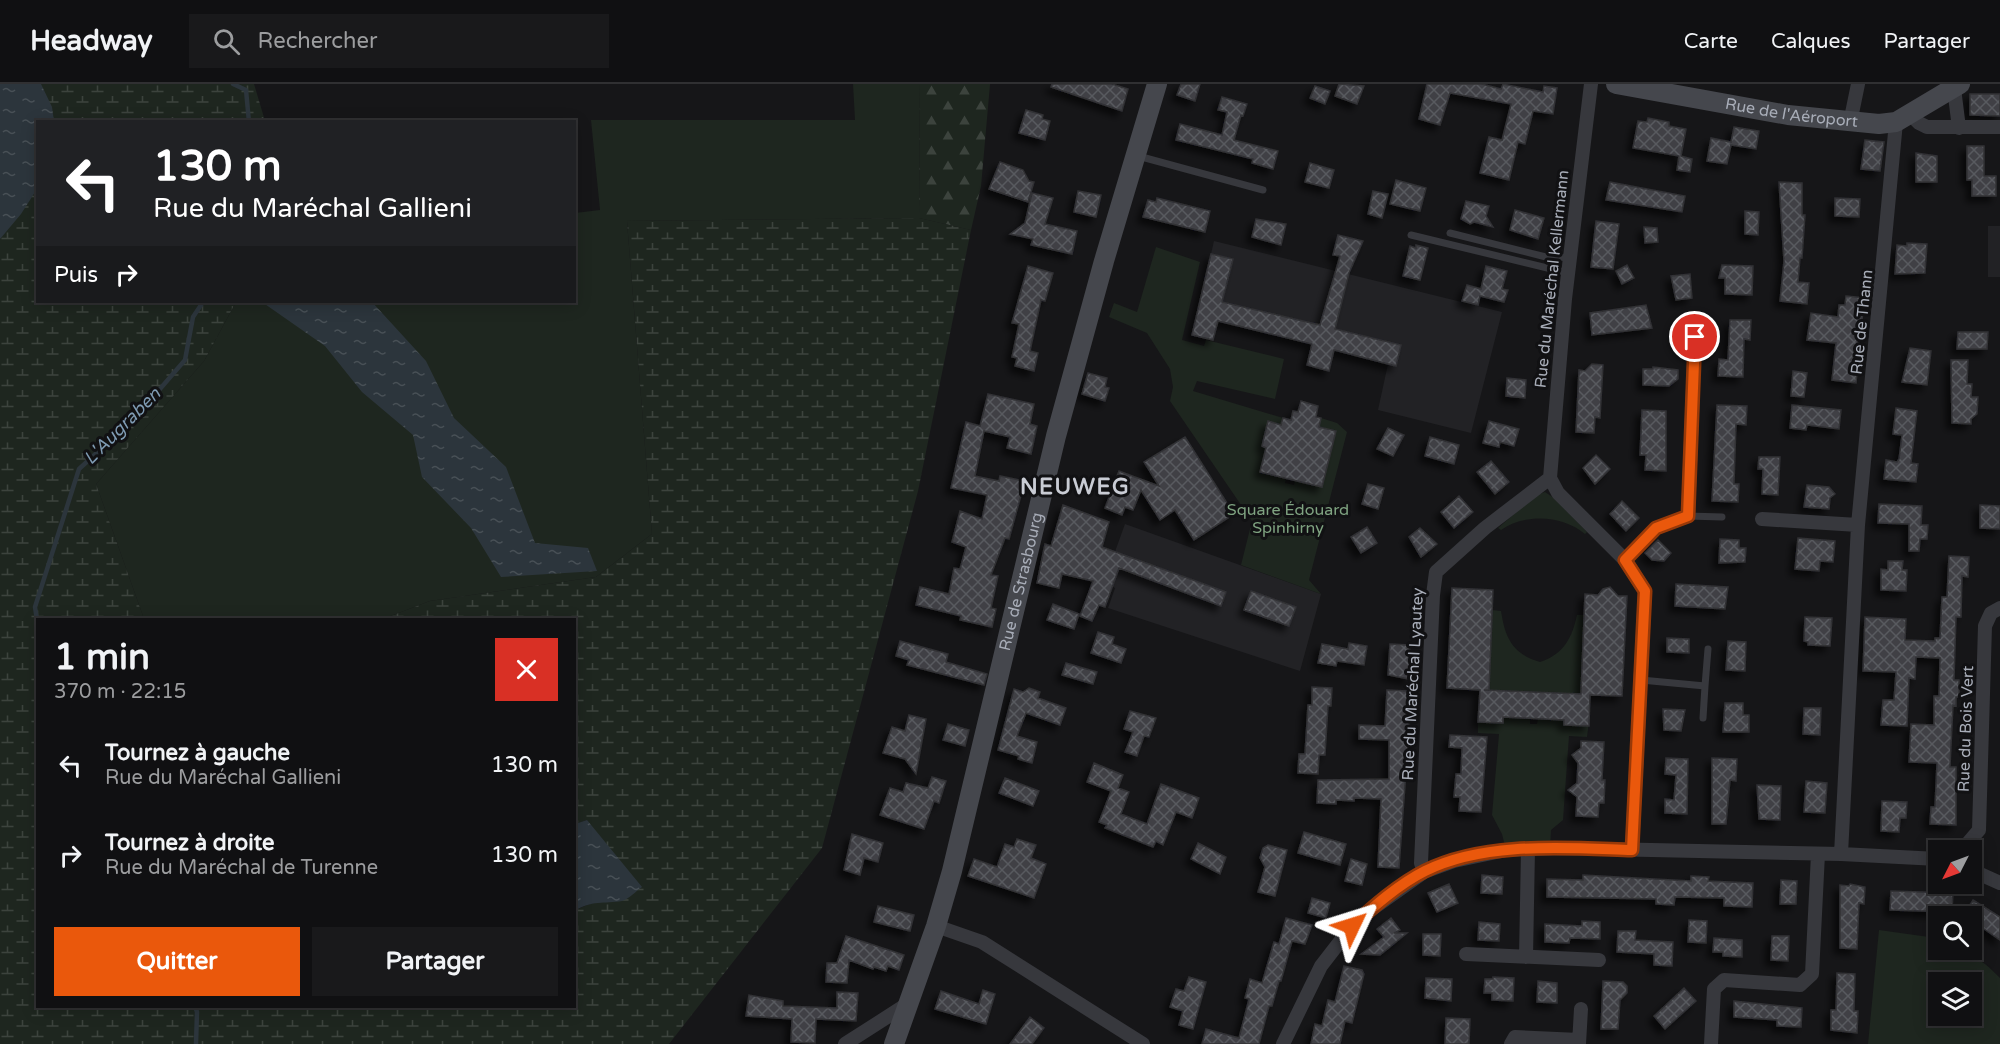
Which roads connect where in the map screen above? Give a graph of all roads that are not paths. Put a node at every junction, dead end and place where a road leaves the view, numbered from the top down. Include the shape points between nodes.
1 (1157, 84) edge
2 (1591, 84) edge
3 (1616, 84) edge
4 (1858, 84) edge
5 (1957, 86) edge
6 (1904, 118) junction
7 (1850, 123) junction
8 (2000, 127) edge
9 (1959, 128) junction
10 (1135, 155) junction
11 (1263, 190) dead end
12 (1450, 233) dead end
13 (1410, 235) dead end
14 (1571, 257) junction
15 (1569, 273) junction
16 (1685, 336) dead end
17 (1550, 478) junction
18 (1688, 516) junction
19 (1722, 517) dead end
20 (1762, 519) dead end
21 (1858, 525) junction
22 (1625, 560) junction
23 (2000, 608) edge
24 (1708, 649) dead end
25 (1641, 680) junction
26 (1705, 686) junction
27 (1703, 718) dead end
28 (1970, 840) edge
29 (1528, 849) junction
30 (1632, 850) junction
31 (1818, 854) junction
32 (1841, 854) junction
33 (1928, 858) edge
34 (1424, 872) junction
35 (1982, 875) edge
36 (2000, 883) edge
37 (936, 926) junction
38 (1466, 954) dead end
39 (1526, 957) junction
40 (1599, 960) dead end
41 (910, 1002) junction
42 (1581, 1009) dead end
43 (1579, 1042) edge
44 (845, 1044) edge
45 (894, 1044) edge
46 (1143, 1044) edge
47 (1282, 1044) edge
48 (1511, 1044) edge
49 (1711, 1044) edge

1 - 10 main road, Rue de Strasbourg
2 - 14 street, Rue du Maréchal Kellermann
3 - 7 main road, Rue de l'Aéroport
4 - 7 street
5 - 6 main road
5 - 9 street
6 - 7 main road, Rue de l'Aéroport
6 - 9 street via 1927,127
6 - 21 street, Rue de Thann
8 - 9 street
10 - 11 lane
10 - 37 main road, Rue de Strasbourg via 1056,436
12 - 14 lane via 1550,258
13 - 15 lane
14 - 15 street, Rue du Maréchal Kellermann
15 - 17 street, Rue du Maréchal Kellermann
16 - 18 street via 1695,337
17 - 22 street via 1558,493
17 - 34 street, Rue du Maréchal Lyautey via 1436,572
18 - 19 lane
18 - 22 street via 1656,528
20 - 21 street
21 - 32 street, Rue de Thann
22 - 25 street via 1645,591
23 - 28 street, Rue du Bois Vert via 1991,614 1985,627 1979,830
24 - 26 lane
25 - 26 lane
25 - 30 street
26 - 27 lane
29 - 30 street
29 - 34 street via 1454,861
29 - 39 street
30 - 31 street
31 - 32 street
31 - 49 street via 1812,974 1800,985 1724,980 1714,989
32 - 33 street
34 - 47 street via 1352,926 1321,966
35 - 36 street
37 - 41 main road, Rue de Strasbourg
37 - 46 street via 982,942
38 - 39 street
39 - 40 street
41 - 44 street
41 - 45 main road, Rue de Strasbourg
42 - 43 street
43 - 48 street via 1515,1037

